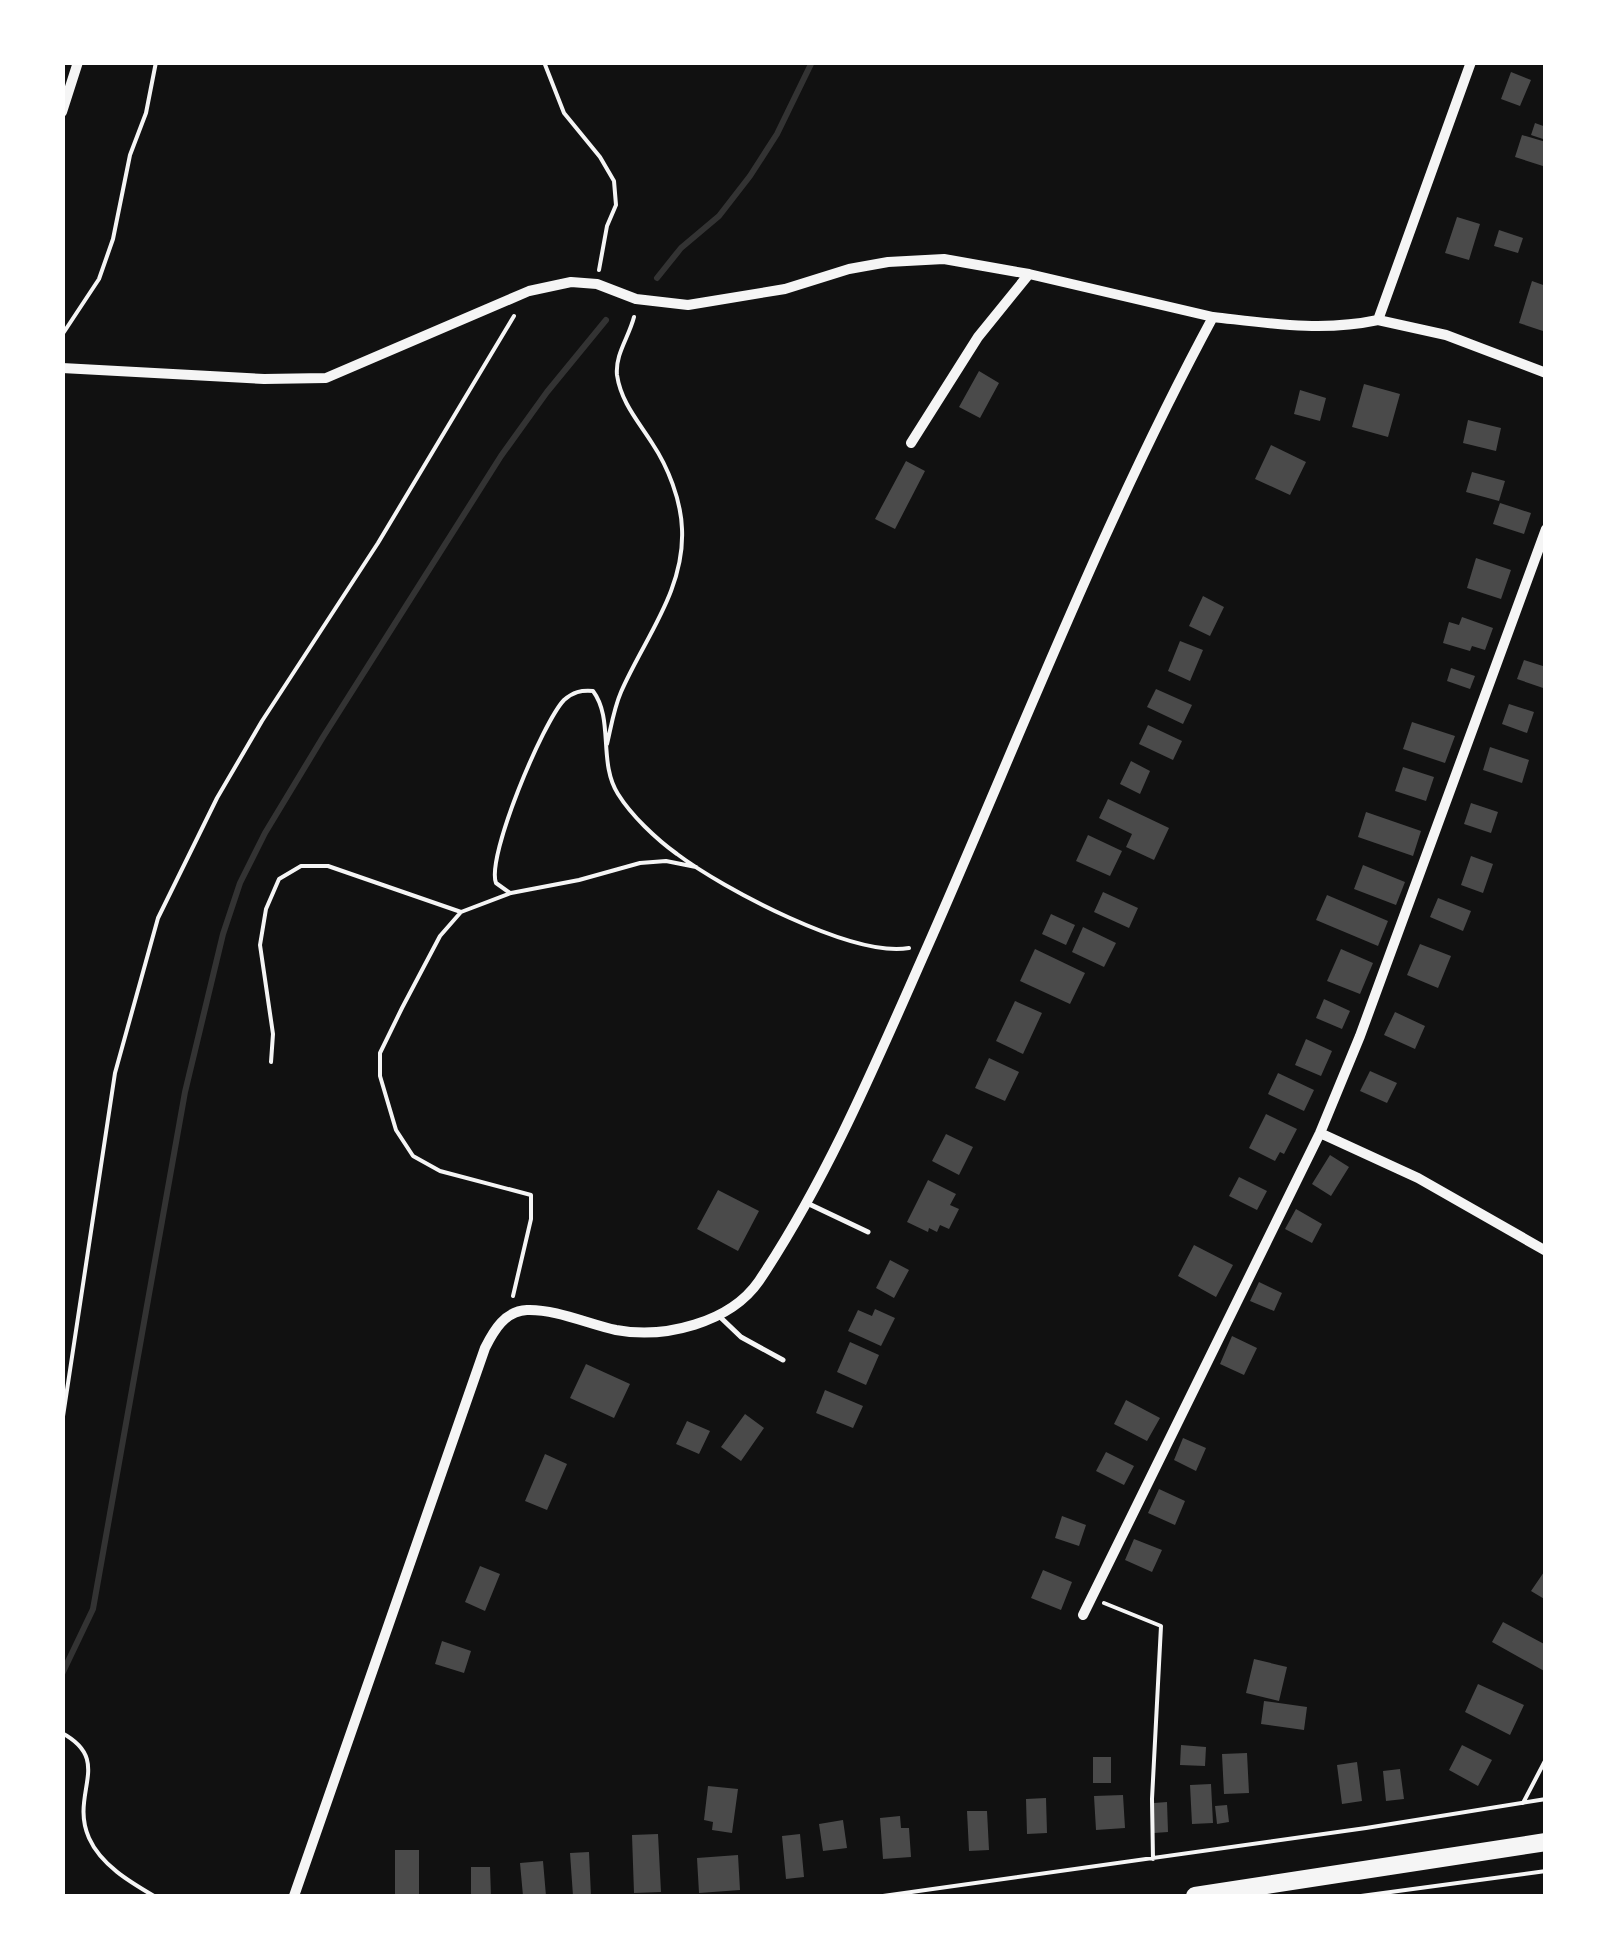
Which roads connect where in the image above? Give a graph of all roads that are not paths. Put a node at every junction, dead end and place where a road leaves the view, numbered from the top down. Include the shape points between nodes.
1 (78, 62) edge
2 (1472, 62) edge
3 (62, 112) edge
4 (1029, 274) junction
5 (1213, 317) junction
6 (1378, 320) junction
7 (62, 368) edge
8 (1546, 373) edge
9 (910, 444) dead end
10 (1546, 529) edge
11 (1320, 1134) junction
12 (806, 1202) junction
13 (868, 1232) dead end
14 (1546, 1251) edge
15 (718, 1315) junction
16 (783, 1360) dead end
17 (1082, 1615) dead end
18 (1546, 1842) edge
19 (294, 1896) edge
20 (1195, 1896) edge

1 - 3 street
2 - 6 street
4 - 5 street
4 - 7 street via 944,258 888,262 688,305 570,282 529,291 326,378
4 - 9 street via 978,337
5 - 6 street via 1311,328
5 - 12 street via 1113,518 882,1048
6 - 8 street via 1446,335
10 - 11 street
11 - 14 street via 1418,1178
11 - 17 street
12 - 13 lane
12 - 15 street via 756,1284
15 - 16 lane
15 - 19 street via 648,1332 526,1310 501,1322 484,1348
18 - 20 highway

